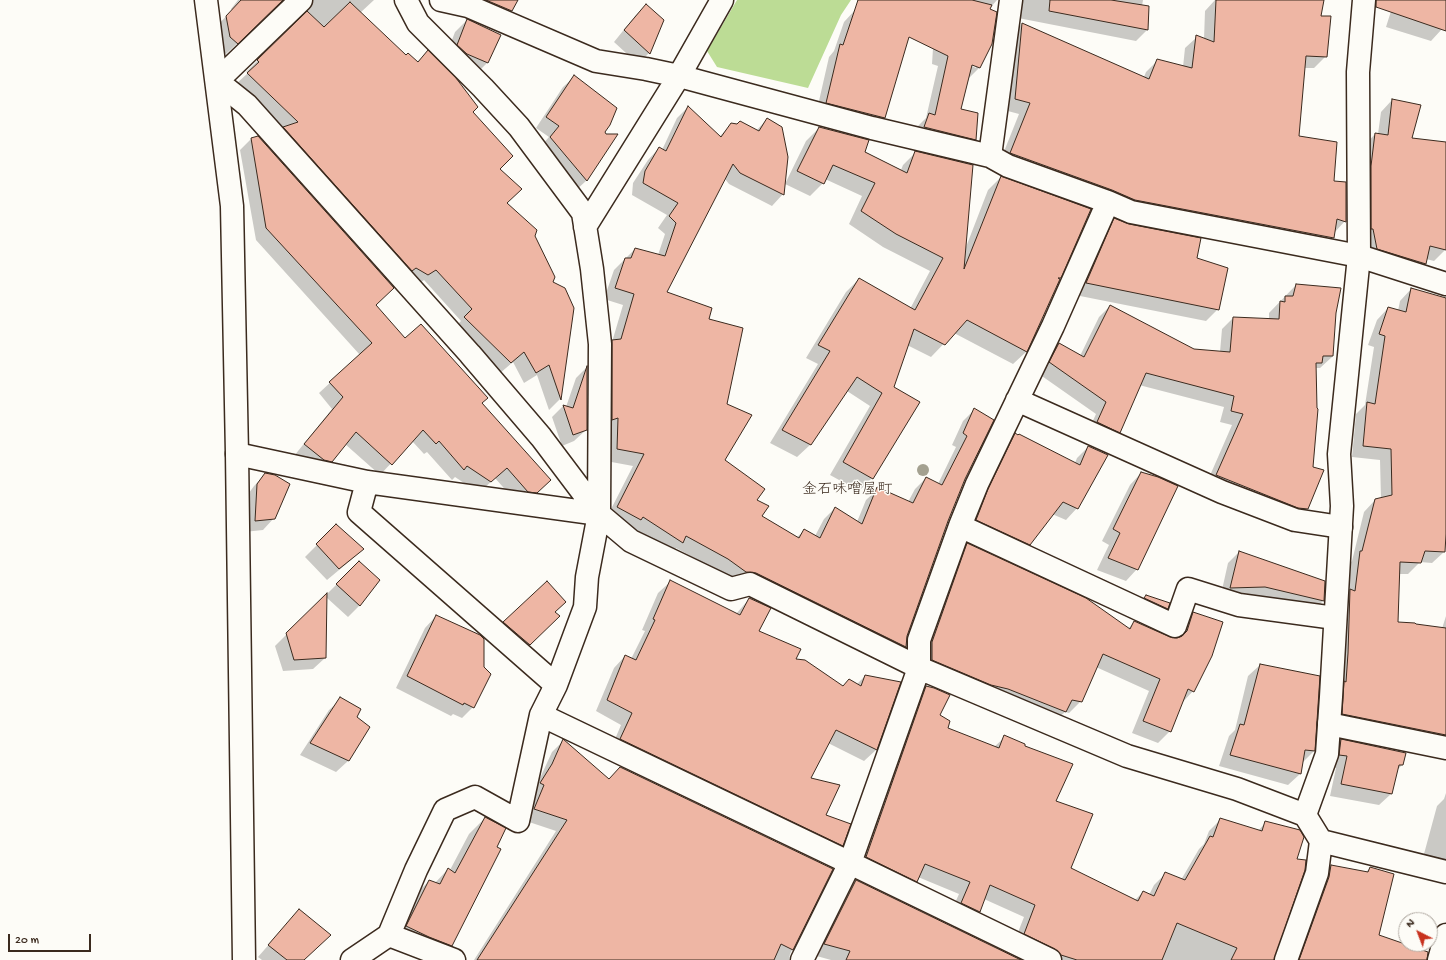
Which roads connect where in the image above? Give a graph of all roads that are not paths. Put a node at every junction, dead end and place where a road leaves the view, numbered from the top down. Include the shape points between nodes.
1 (206, 0) edge
2 (301, 0) edge
3 (406, 0) edge
4 (441, 0) edge
5 (722, 0) edge
6 (1011, 0) edge
7 (1364, 0) edge
8 (679, 76) junction
9 (218, 81) junction
10 (990, 156) junction
11 (1108, 202) junction
12 (586, 228) junction
13 (1359, 256) junction
14 (1446, 284) edge
15 (1017, 400) junction
16 (237, 454) junction
17 (367, 482) junction
18 (599, 514) junction
19 (960, 526) junction
20 (1341, 527) junction
21 (1336, 618) junction
22 (919, 668) junction
23 (556, 686) junction
24 (541, 715) junction
25 (1329, 724) junction
26 (1446, 748) edge
27 (1305, 815) junction
28 (1321, 841) junction
29 (850, 862) junction
30 (1446, 872) edge
31 (389, 935) junction
32 (1446, 935) edge
33 (244, 960) edge
34 (352, 960) edge
35 (454, 960) edge
36 (802, 960) edge
37 (1050, 960) edge
38 (1286, 960) edge
39 (1439, 960) edge

1 - 9 street
2 - 9 street
3 - 12 street via 418,23 519,127 583,213
4 - 8 street via 468,6 596,61
5 - 8 street
6 - 10 street
7 - 13 street via 1358,72
8 - 10 street via 872,128
8 - 12 street
9 - 16 street via 232,206
9 - 18 street via 246,105 470,354 541,437
10 - 11 street via 1008,166
11 - 13 street via 1131,212
11 - 15 street
12 - 18 street via 600,344
13 - 14 street
13 - 20 street via 1339,454
15 - 19 street
15 - 20 street via 1295,520
16 - 17 street
16 - 33 street
17 - 18 street
17 - 23 street via 359,512
18 - 22 street via 631,541 731,589 750,584
18 - 23 street via 587,577 585,607
19 - 21 street via 1175,626 1188,590 1239,605
19 - 22 street via 919,640
20 - 21 street
21 - 25 street
22 - 27 street via 1127,756 1237,789
22 - 29 street
23 - 24 street
24 - 29 street
24 - 31 street via 518,821 475,797 445,810
25 - 26 street
25 - 27 street via 1327,754
27 - 28 street
28 - 30 street
28 - 38 street via 1317,873
29 - 36 street
29 - 37 street
31 - 34 street
31 - 35 street
32 - 39 street

